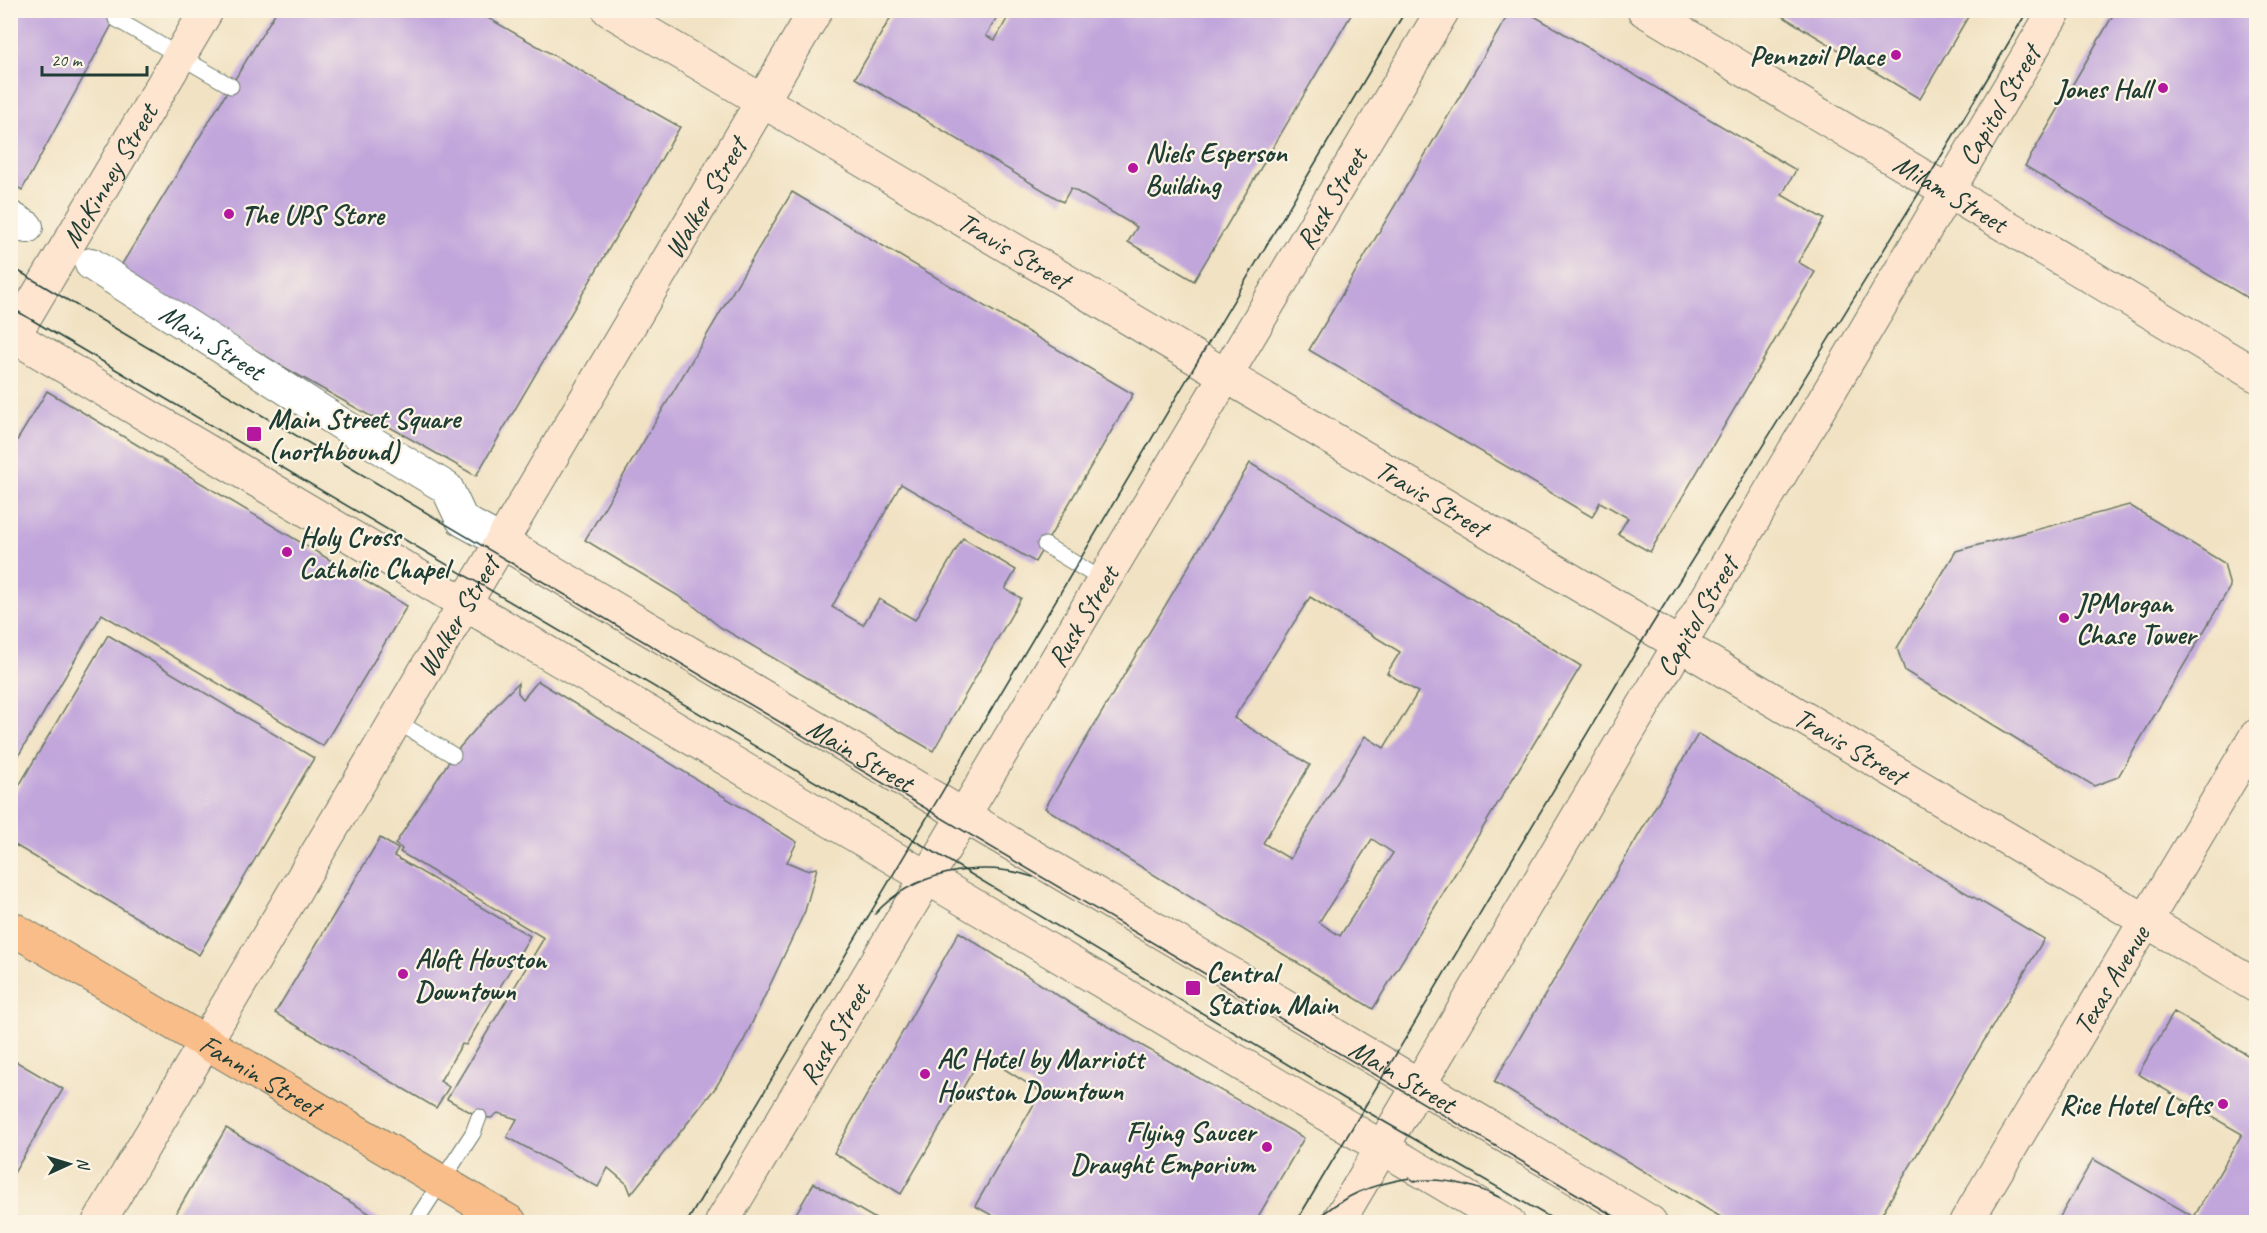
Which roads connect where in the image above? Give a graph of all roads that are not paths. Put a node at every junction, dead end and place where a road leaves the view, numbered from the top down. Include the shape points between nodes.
1 (207, 10) edge
2 (609, 10) edge
3 (816, 10) edge
4 (1443, 10) edge
5 (1644, 10) edge
6 (2055, 10) edge
7 (116, 19) dead end
8 (179, 56) junction
9 (231, 86) dead end
10 (762, 103) junction
11 (1948, 191) junction
12 (91, 264) dead end
13 (12, 338) edge
14 (2256, 375) edge
15 (1225, 377) junction
16 (502, 542) junction
17 (1045, 545) dead end
18 (1104, 581) junction
19 (466, 603) junction
20 (1679, 645) junction
21 (396, 721) junction
22 (2256, 736) edge
23 (453, 755) dead end
24 (963, 817) junction
25 (927, 878) junction
26 (2145, 920) junction
27 (10, 927) edge
28 (2256, 986) edge
29 (206, 1041) junction
30 (1418, 1087) junction
31 (479, 1117) dead end
32 (1382, 1148) junction
33 (441, 1181) junction
34 (99, 1222) edge
35 (415, 1222) edge
36 (510, 1222) edge
37 (722, 1222) edge
38 (1338, 1222) edge
39 (1508, 1222) edge
40 (1650, 1222) edge
41 (1966, 1222) edge

1 - 8 main road, McKinney Street
2 - 10 main road, Travis Street
3 - 10 main road, Walker Street
4 - 15 main road, Rusk Street
5 - 11 main road, Milam Street
6 - 11 main road, Capitol Street
7 - 8 lane
8 - 9 lane
8 - 13 main road, McKinney Street
10 - 15 main road, Travis Street
10 - 16 main road, Walker Street
11 - 14 main road, Milam Street
11 - 20 main road, Capitol Street
12 - 16 street, Main Street via 447,488 462,520
13 - 19 main road
15 - 18 main road, Rusk Street
15 - 20 main road, Travis Street
16 - 19 main road, Walker Street
16 - 24 main road, Main Street
17 - 18 lane
18 - 24 main road, Rusk Street
19 - 21 main road, Walker Street
19 - 25 main road
20 - 26 main road, Travis Street
20 - 30 main road, Capitol Street
21 - 23 lane
21 - 29 main road, Walker Street
22 - 26 main road, Texas Avenue
24 - 25 main road, Rusk Street
24 - 30 main road, Main Street
25 - 32 main road
25 - 37 main road, Rusk Street
26 - 28 main road, Travis Street
26 - 41 main road, Texas Avenue
27 - 29 main road, Fannin Street
29 - 33 main road, Fannin Street
29 - 34 main road, Walker Street
30 - 32 main road, Capitol Street
30 - 40 main road, Main Street
31 - 33 lane
32 - 38 main road, Capitol Street
32 - 39 main road
33 - 35 lane
33 - 36 main road, Fannin Street

